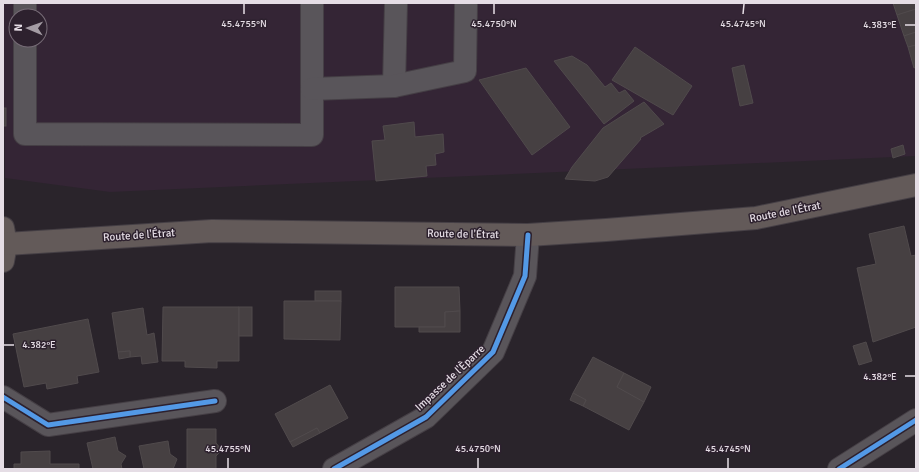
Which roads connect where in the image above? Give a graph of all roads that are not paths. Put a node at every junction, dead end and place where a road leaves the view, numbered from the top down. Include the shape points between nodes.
1 (312, 3) edge
2 (396, 3) edge
3 (466, 5) dead end
4 (25, 48) edge
5 (394, 86) junction
6 (312, 89) junction
7 (916, 185) edge
8 (528, 235) junction
9 (4, 245) edge
10 (3, 398) edge
11 (215, 401) dead end
12 (916, 420) edge
13 (334, 469) edge
14 (840, 469) edge

1 - 6 street
2 - 5 street
3 - 5 street via 465,72
4 - 6 street via 25,134 312,135
5 - 6 street
7 - 8 main road, Route de l'Étrat via 756,218
8 - 9 main road, Route de l'Étrat via 212,231
8 - 13 street, Impasse de l'Èparre via 524,276 493,352 426,417
10 - 11 street via 48,425
12 - 14 street

